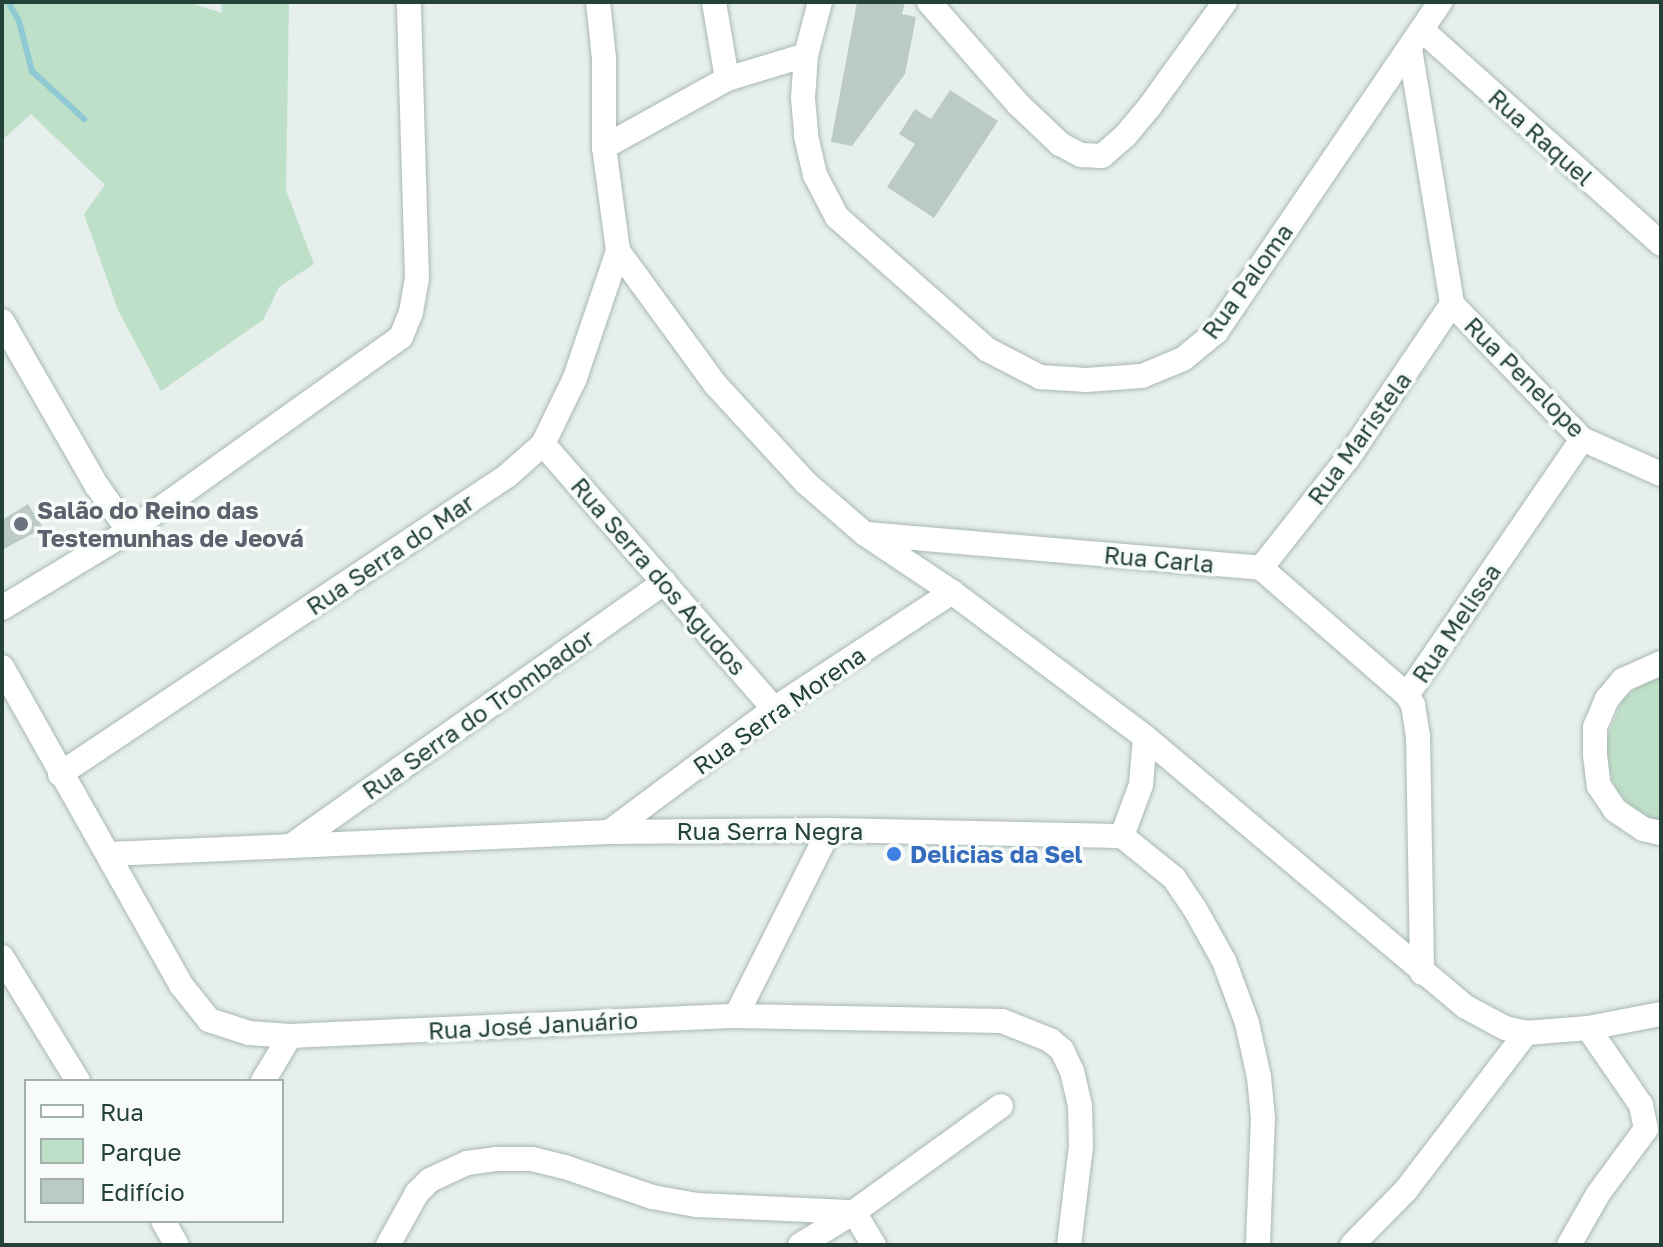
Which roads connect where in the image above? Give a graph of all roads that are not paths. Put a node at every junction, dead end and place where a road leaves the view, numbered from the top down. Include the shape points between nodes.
1 (409, 2) edge
2 (598, 2) edge
3 (714, 2) edge
4 (820, 2) edge
5 (929, 2) edge
6 (1224, 2) edge
7 (1440, 2) edge
8 (1416, 39) junction
9 (806, 55) junction
10 (727, 79) junction
11 (604, 147) junction
12 (1661, 244) edge
13 (618, 251) junction
14 (1452, 304) junction
15 (2, 321) edge
16 (1582, 439) junction
17 (543, 444) junction
18 (1661, 474) edge
19 (129, 531) junction
20 (865, 534) junction
21 (1261, 568) junction
22 (665, 582) junction
23 (952, 592) junction
24 (2, 608) edge
25 (1661, 663) edge
26 (2, 667) edge
27 (1407, 695) junction
28 (774, 709) junction
29 (1145, 737) junction
30 (60, 774) junction
31 (829, 830) junction
32 (609, 832) junction
33 (1661, 833) edge
34 (1122, 836) junction
35 (292, 845) junction
36 (109, 854) junction
37 (2, 957) edge
38 (1422, 973) junction
39 (1661, 1014) edge
40 (736, 1016) junction
41 (1588, 1028) junction
42 (1526, 1033) junction
43 (290, 1036) junction
44 (77, 1079) edge
45 (264, 1079) edge
46 (1001, 1106) dead end
47 (854, 1212) junction
48 (1264, 1240) edge
49 (388, 1245) edge
50 (800, 1245) edge
51 (874, 1245) edge
52 (1069, 1245) edge
53 (1352, 1245) edge
54 (1569, 1245) edge

1 - 19 street via 417,278 401,337
2 - 11 street
3 - 10 street
4 - 9 street, Rua Paloma
5 - 6 street via 1060,144 1081,155 1102,156 1150,106
7 - 8 street, Rua Paloma
8 - 9 street, Rua Paloma via 1216,332 1183,359 1142,376 1086,380 1040,377 988,350 837,217 815,175 806,136
8 - 12 street, Rua Raquel
8 - 14 street, Rua Penelope
9 - 10 street
10 - 11 street
11 - 13 street
13 - 17 street, Rua Serra do Mar via 575,378
13 - 20 street via 715,384 806,483
14 - 16 street, Rua Penelope
14 - 21 street, Rua Maristela via 1348,458
15 - 19 street via 97,486
16 - 18 street, Rua Penelope
16 - 27 street, Rua Melissa
17 - 22 street, Rua Serra dos Agudos
17 - 30 street, Rua Serra do Mar via 507,476
19 - 24 street
20 - 21 street, Rua Carla
20 - 23 street
21 - 27 street
22 - 28 street, Rua Serra dos Agudos
22 - 35 street, Rua Serra do Trombador
23 - 28 street, Rua Serra Morena
23 - 29 street
25 - 33 street via 1623,680 1607,699 1595,727 1599,786 1615,810 1643,829
26 - 30 street, Rua José Januário
27 - 38 street, Rua Melissa via 1418,736
28 - 32 street, Rua Serra Morena
29 - 34 street via 1141,785
29 - 38 street
30 - 36 street, Rua José Januário
31 - 32 street, Rua Serra Negra
31 - 34 street, Rua Serra Negra
31 - 40 street
32 - 35 street, Rua Serra Negra
34 - 48 street via 1174,878 1195,909 1224,961 1247,1023 1263,1118
35 - 36 street, Rua Serra Negra
36 - 43 street, Rua José Januário via 181,985 209,1020 249,1033
37 - 44 street
38 - 42 street via 1466,1007
39 - 41 street
40 - 43 street, Rua José Januário
40 - 52 street, Rua José Januário via 1002,1021 1050,1040 1067,1060 1080,1106 1080,1168
41 - 42 street
41 - 54 street via 1641,1105 1646,1129 1598,1194
42 - 53 street via 1406,1190
43 - 45 street
46 - 47 street
47 - 49 street via 697,1205 652,1197 532,1159 497,1159 467,1163 430,1180
47 - 50 street
47 - 51 street

